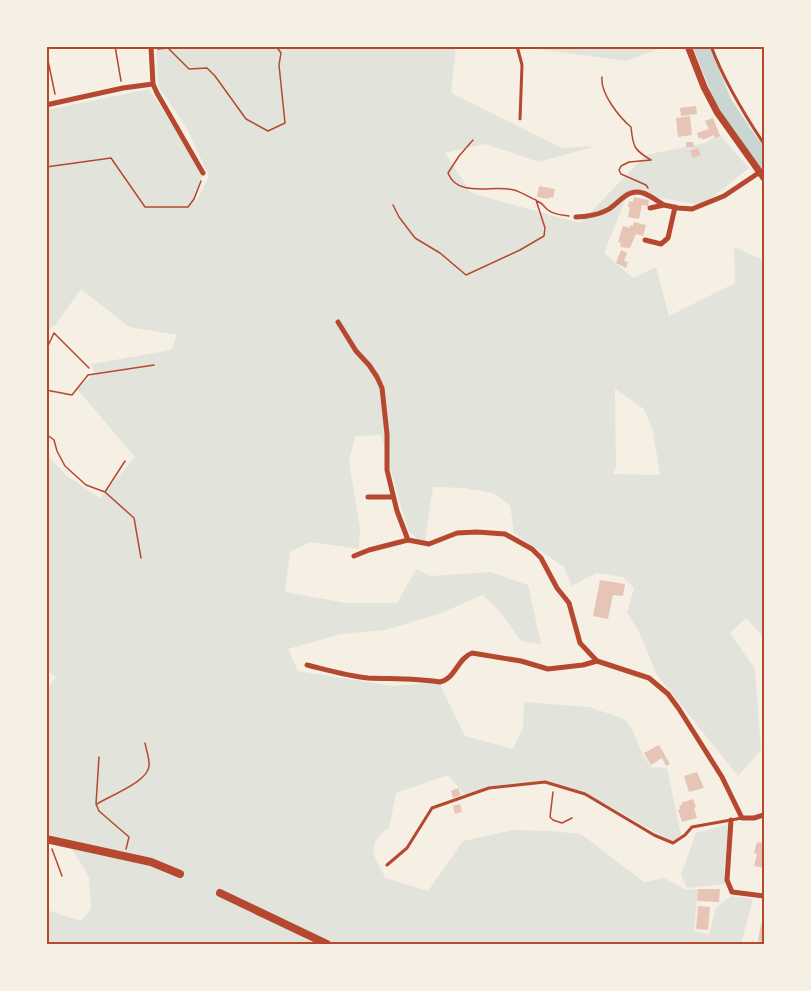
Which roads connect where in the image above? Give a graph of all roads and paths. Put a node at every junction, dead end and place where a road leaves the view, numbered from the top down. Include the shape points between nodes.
1 (115, 46) edge
2 (276, 46) edge
3 (517, 46) edge
4 (687, 46) edge
5 (711, 46) edge
6 (168, 47) edge
7 (151, 48) edge
8 (46, 51) edge
9 (602, 77) dead end
10 (153, 84) junction
11 (123, 88) junction
12 (56, 103) junction
13 (46, 105) edge
14 (520, 119) dead end
15 (473, 140) dead end
16 (765, 144) edge
17 (46, 167) edge
18 (204, 173) joint
19 (762, 175) edge
20 (536, 200) junction
21 (657, 201) junction
22 (664, 205) junction
23 (393, 206) dead end
24 (675, 207) junction
25 (650, 208) dead end
26 (576, 217) joint
27 (645, 240) dead end
28 (338, 322) dead end
29 (46, 350) edge
30 (154, 365) dead end
31 (89, 368) dead end
32 (46, 390) edge
33 (46, 434) edge
34 (125, 462) dead end
35 (105, 492) junction
36 (368, 497) dead end
37 (393, 497) junction
38 (408, 540) junction
39 (354, 556) dead end
40 (141, 558) dead end
41 (597, 661) junction
42 (307, 665) dead end
43 (145, 743) dead end
44 (99, 757) dead end
45 (554, 785) junction
46 (96, 804) junction
47 (765, 815) edge
48 (572, 818) dead end
49 (742, 818) junction
50 (732, 820) junction
51 (48, 839) edge
52 (124, 856) junction
53 (387, 865) dead end
54 (180, 874) dead end
55 (62, 876) dead end
56 (220, 893) dead end
57 (765, 896) edge
58 (327, 945) edge

1 - 11 path
2 - 6 path via 281,53 285,123 268,131 246,119 207,68 189,69
3 - 14 lane via 522,65
4 - 19 street via 717,112
5 - 16 lane via 738,102
6 - 7 path
7 - 10 street
8 - 12 path
9 - 21 path via 601,85 610,103 631,128 634,147 651,160 629,162 619,170 646,185
10 - 11 street
10 - 18 street
11 - 12 street
12 - 13 street
15 - 20 path via 448,172 455,183 475,189 512,189
17 - 18 path via 111,158 145,207 188,207
19 - 24 street via 706,204
20 - 23 path via 544,236 466,275 441,253 415,238
20 - 26 path via 558,215
21 - 22 street
21 - 26 street via 638,192 624,196 606,211
22 - 24 street
22 - 25 street
24 - 27 street via 668,238 661,244
28 - 37 street via 382,388 387,470
29 - 31 path via 54,333
30 - 32 path via 88,375 72,395
33 - 35 path via 54,440 65,466 86,485
34 - 35 path
35 - 40 path via 134,519
36 - 37 street
37 - 38 street
38 - 39 street
38 - 41 street via 429,544 457,533 505,534 531,549 569,603 579,643
41 - 42 street via 548,669 472,653 466,655 447,680 440,682 359,677
41 - 49 street via 650,678 668,694 722,777
43 - 46 path via 150,765 147,773 132,786
44 - 46 path
45 - 48 path via 550,817 562,823
45 - 50 lane via 585,794 672,843 692,827
45 - 53 lane via 489,788 432,808 407,848
46 - 52 path via 129,837
47 - 49 street
49 - 50 lane
50 - 57 street via 727,880 732,892
51 - 52 main road
51 - 55 path
52 - 54 main road
56 - 58 main road

